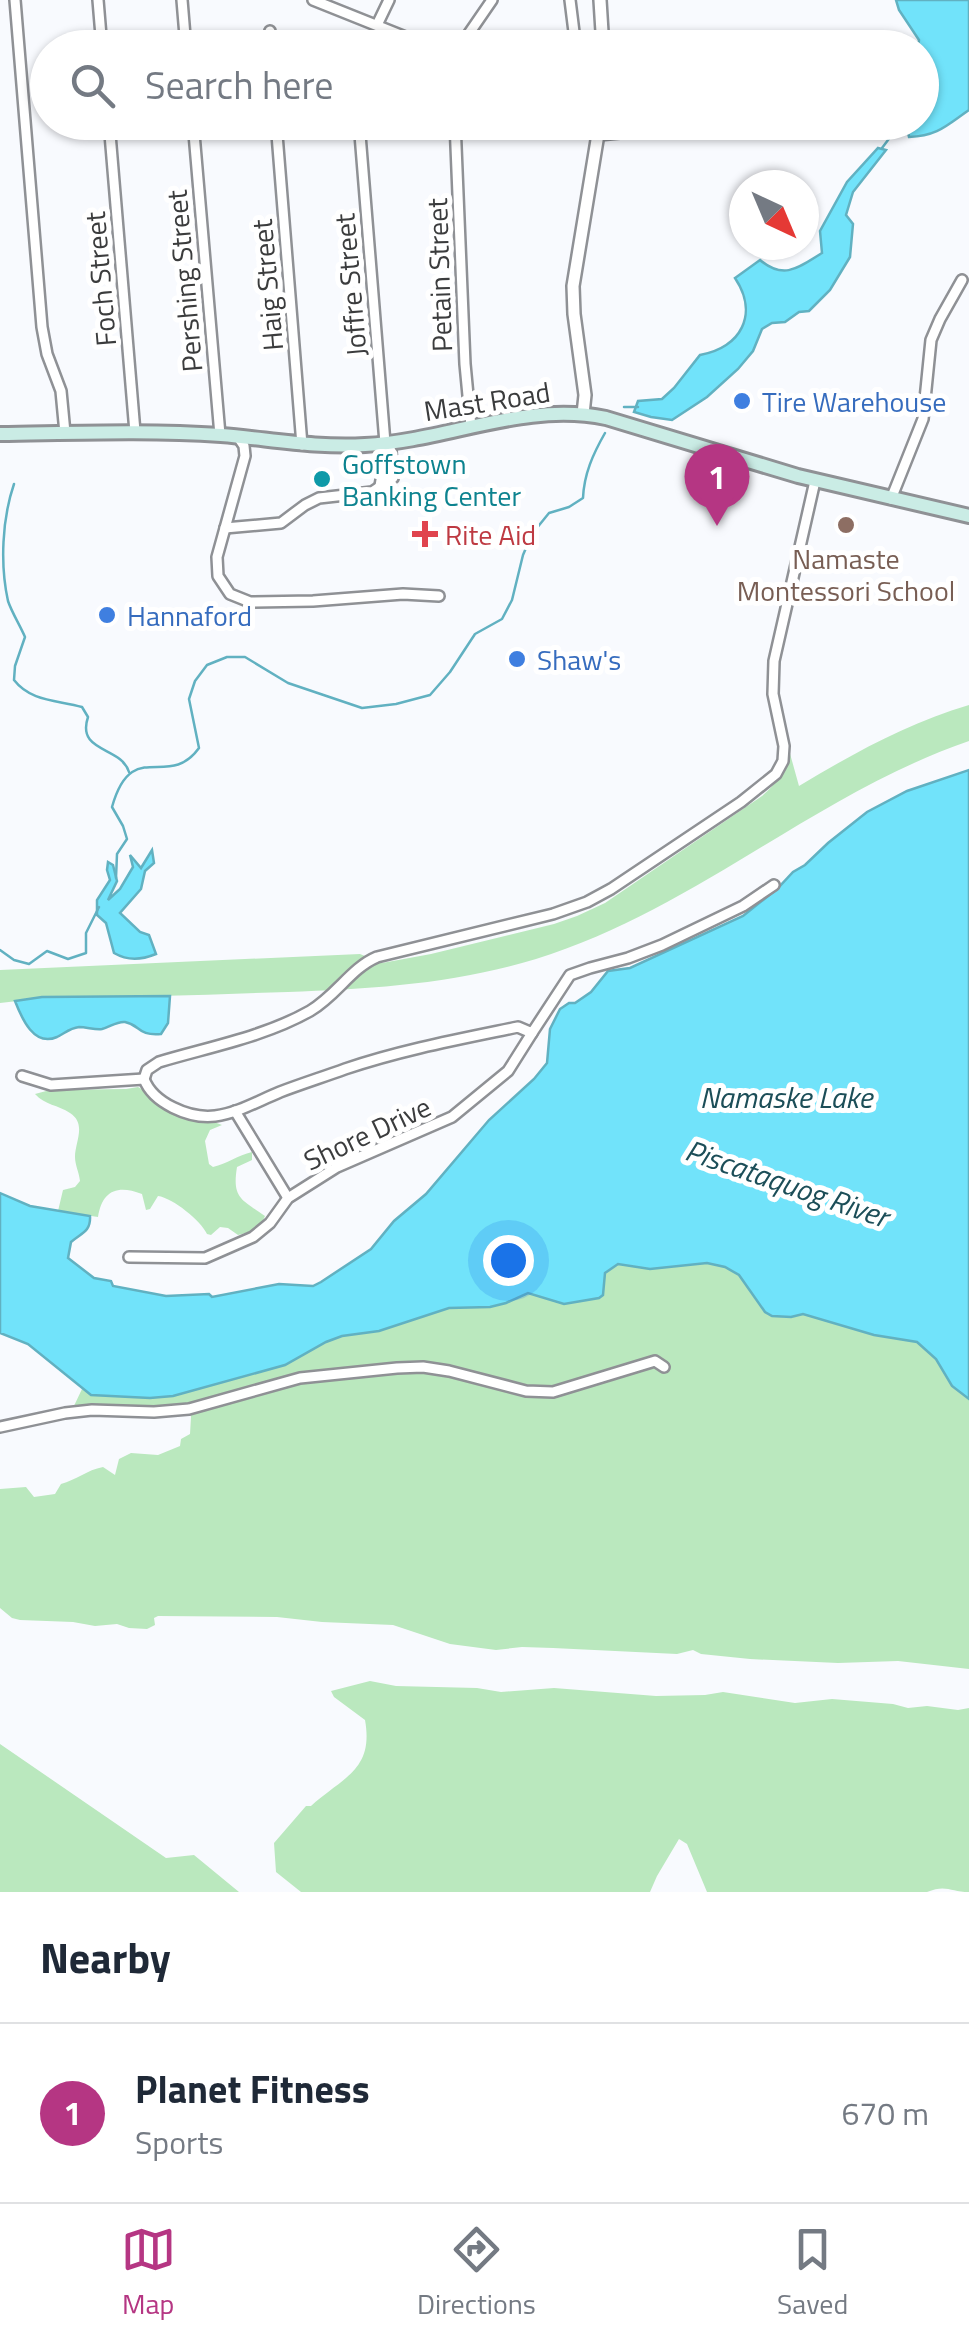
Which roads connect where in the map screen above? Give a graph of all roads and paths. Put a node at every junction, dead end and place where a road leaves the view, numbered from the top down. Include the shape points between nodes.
1 (15, 0) edge
2 (98, 0) edge
3 (182, 0) edge
4 (314, 0) edge
5 (389, 0) edge
6 (492, 0) edge
7 (570, 0) edge
8 (600, 0) edge
9 (377, 25) junction
10 (100, 30) edge
11 (184, 30) edge
12 (389, 30) edge
13 (471, 30) edge
14 (574, 30) edge
15 (601, 30) edge
16 (111, 140) edge
17 (195, 140) edge
18 (277, 140) edge
19 (360, 140) edge
20 (456, 140) edge
21 (598, 140) edge
22 (962, 280) dead end
23 (583, 414) junction
24 (471, 426) junction
25 (135, 432) junction
26 (65, 433) junction
27 (0, 434) edge
28 (220, 436) junction
29 (238, 437) junction
30 (302, 444) junction
31 (385, 444) junction
32 (815, 481) junction
33 (380, 486) junction
34 (892, 498) junction
35 (969, 516) edge
36 (225, 528) junction
37 (439, 596) dead end
38 (774, 885) dead end
39 (532, 1033) junction
40 (22, 1076) dead end
41 (144, 1079) junction
42 (235, 1111) junction
43 (288, 1198) junction
44 (129, 1257) dead end
45 (664, 1367) dead end
46 (0, 1427) edge

1 - 26 street via 42,327 62,391
2 - 10 street
3 - 11 street
4 - 9 street
5 - 9 street
6 - 13 street
7 - 14 street
8 - 15 street
9 - 12 street
16 - 25 street, Foch Street
17 - 28 street, Pershing Street
18 - 30 street, Haig Street
19 - 31 street, Joffre Street
20 - 24 street, Petain Street
21 - 23 street via 573,286
22 - 34 street via 932,340 923,419
23 - 24 main road, Mast Road via 533,414
23 - 32 main road, Mast Road
24 - 31 main road, Mast Road
25 - 26 main road, Mast Road
25 - 28 main road, Mast Road
26 - 27 main road, Mast Road
28 - 29 main road, Mast Road
29 - 30 main road, Mast Road
29 - 36 street via 245,456
30 - 31 main road, Mast Road
31 - 33 street
31 - 33 street via 392,451 393,478
32 - 34 main road, Mast Road
32 - 41 street via 774,661 784,755 768,781 587,902 377,957 302,1015 159,1062
33 - 36 street via 320,498 280,523
34 - 35 main road, Mast Road
36 - 37 street via 218,576 243,600
38 - 39 street, Shore Drive via 652,950 570,975
39 - 42 street via 518,1026 384,1057
39 - 43 street, Shore Drive via 508,1071 452,1117 351,1160
40 - 41 street via 51,1085
41 - 42 street via 153,1094 182,1111
42 - 43 street, Shore Drive
43 - 44 street via 260,1232 212,1255
45 - 46 street via 655,1361 553,1392 423,1368 344,1372 190,1410 92,1410

